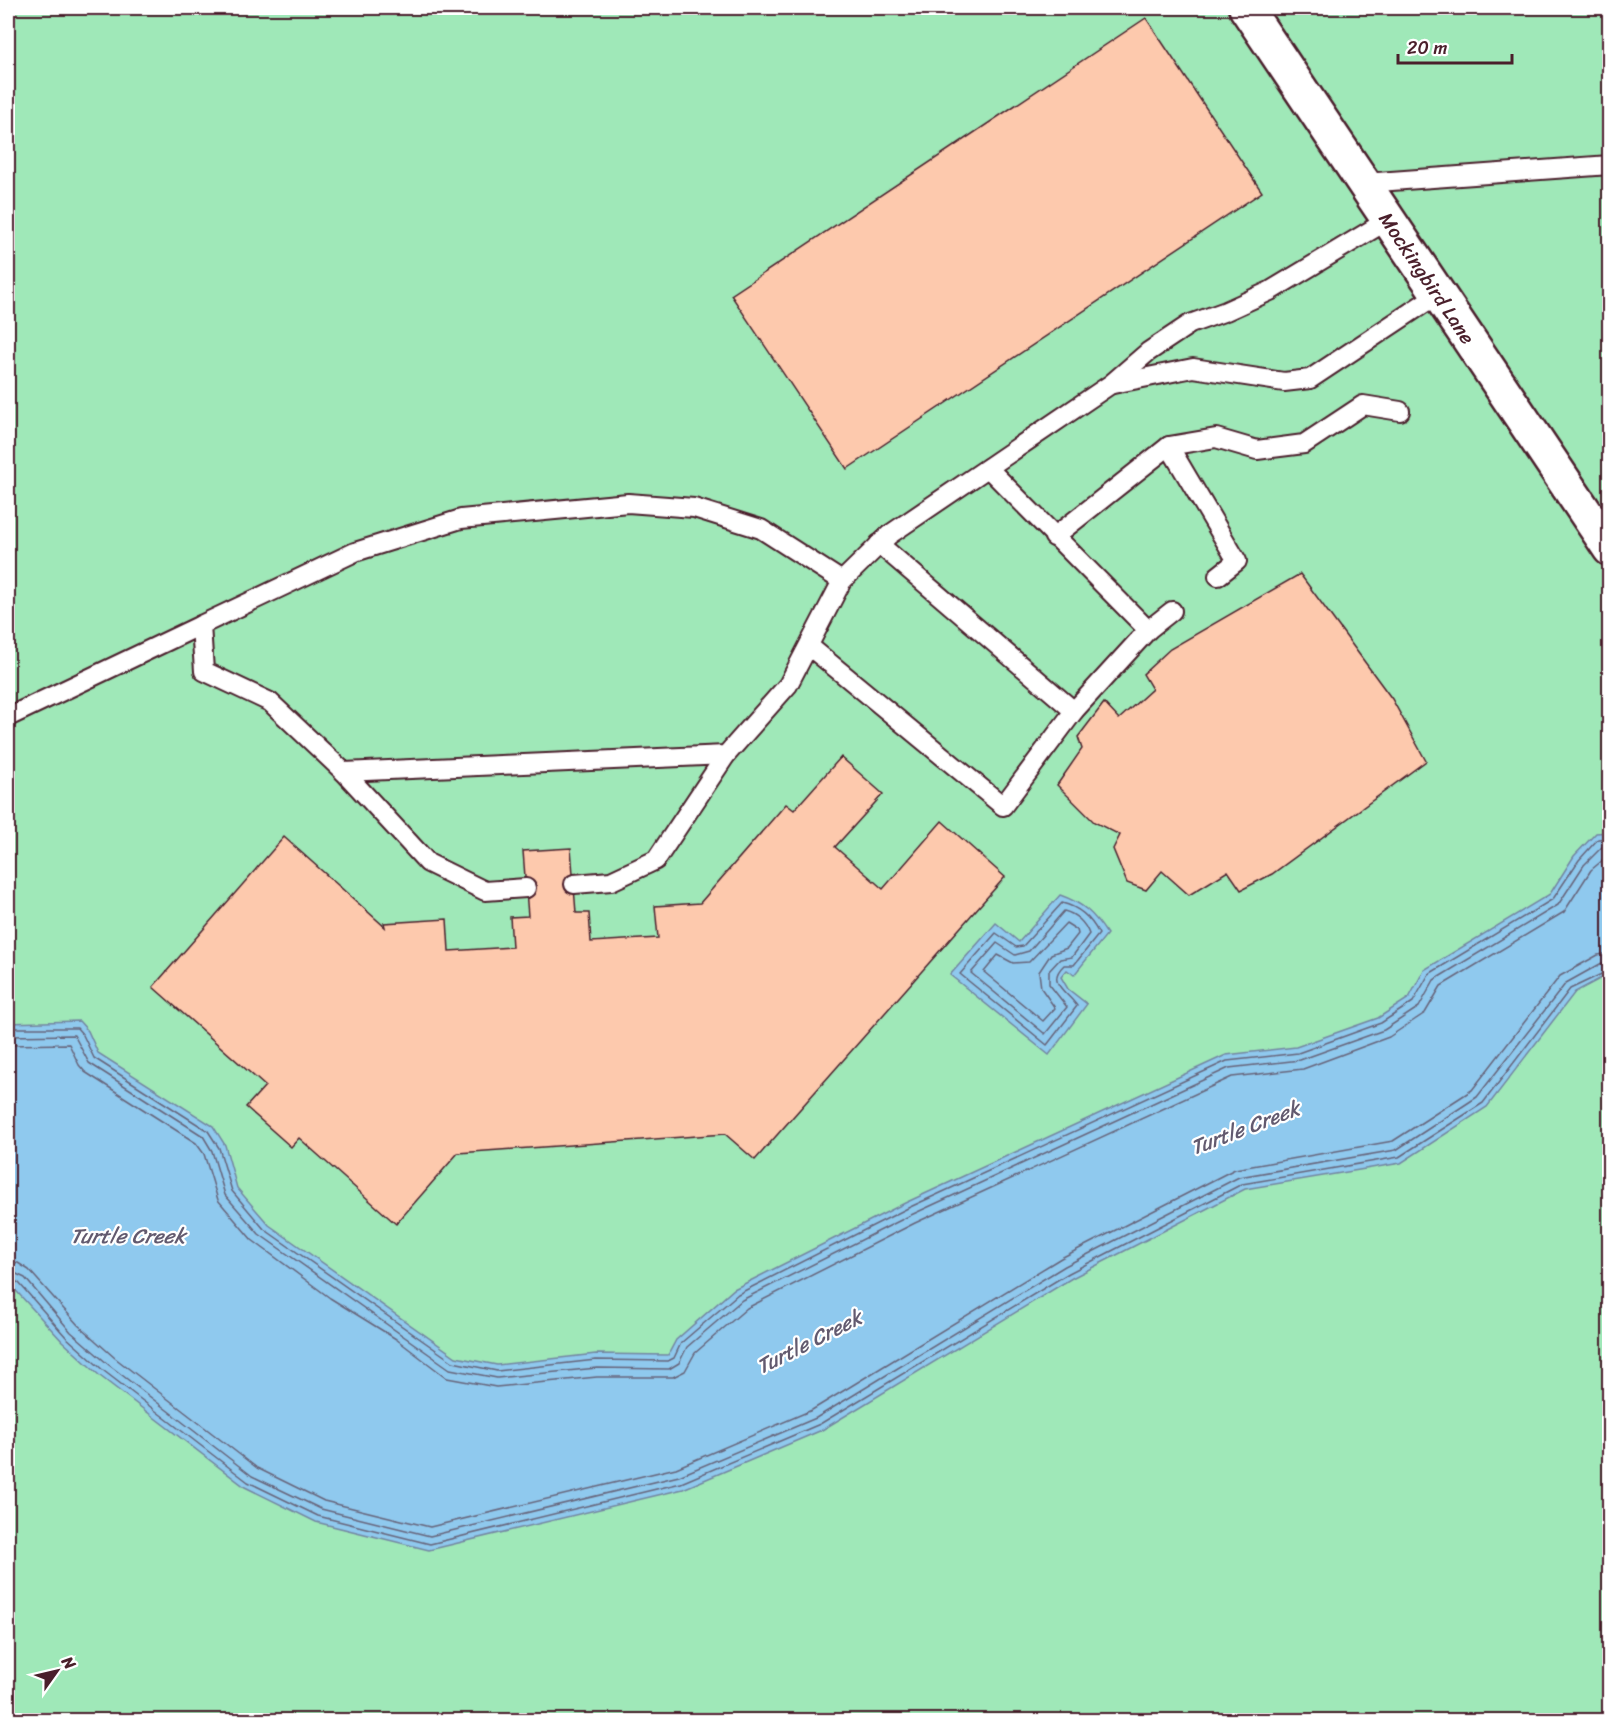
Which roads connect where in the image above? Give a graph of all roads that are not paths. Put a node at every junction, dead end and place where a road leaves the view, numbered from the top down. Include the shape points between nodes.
1 (1246, 8) edge
2 (1610, 165) edge
3 (1364, 183) junction
4 (1388, 220) junction
5 (1438, 294) junction
6 (1111, 384) junction
7 (1400, 411) dead end
8 (1169, 446) junction
9 (988, 468) junction
10 (1054, 537) junction
11 (879, 544) junction
12 (1610, 549) edge
13 (1218, 576) dead end
14 (842, 581) junction
15 (1172, 611) dead end
16 (201, 625) junction
17 (1148, 630) junction
18 (809, 646) junction
19 (1074, 711) junction
20 (8, 717) edge
21 (726, 754) junction
22 (344, 772) junction
23 (574, 884) dead end
24 (526, 888) dead end

1 - 3 main road, Mockingbird Lane
2 - 3 lane
3 - 4 main road, Mockingbird Lane
4 - 5 main road, Mockingbird Lane
4 - 6 lane via 1270,291 1190,324 1148,352
5 - 6 lane via 1310,379 1284,382 1192,368
5 - 12 main road, Mockingbird Lane
6 - 9 lane
7 - 8 lane via 1363,405 1304,444 1257,450 1216,438
8 - 10 lane
8 - 13 lane via 1237,561
9 - 10 lane
9 - 11 lane
10 - 17 lane
11 - 14 lane
11 - 19 lane
14 - 16 lane via 760,529 694,507 628,503 461,519 355,552
14 - 18 lane
15 - 17 lane
16 - 20 lane
16 - 22 lane via 204,671 270,702
17 - 19 lane
18 - 19 lane via 1003,806
18 - 21 lane via 788,684
21 - 22 lane
21 - 23 lane via 656,860 611,881
22 - 24 lane via 428,863 485,891

